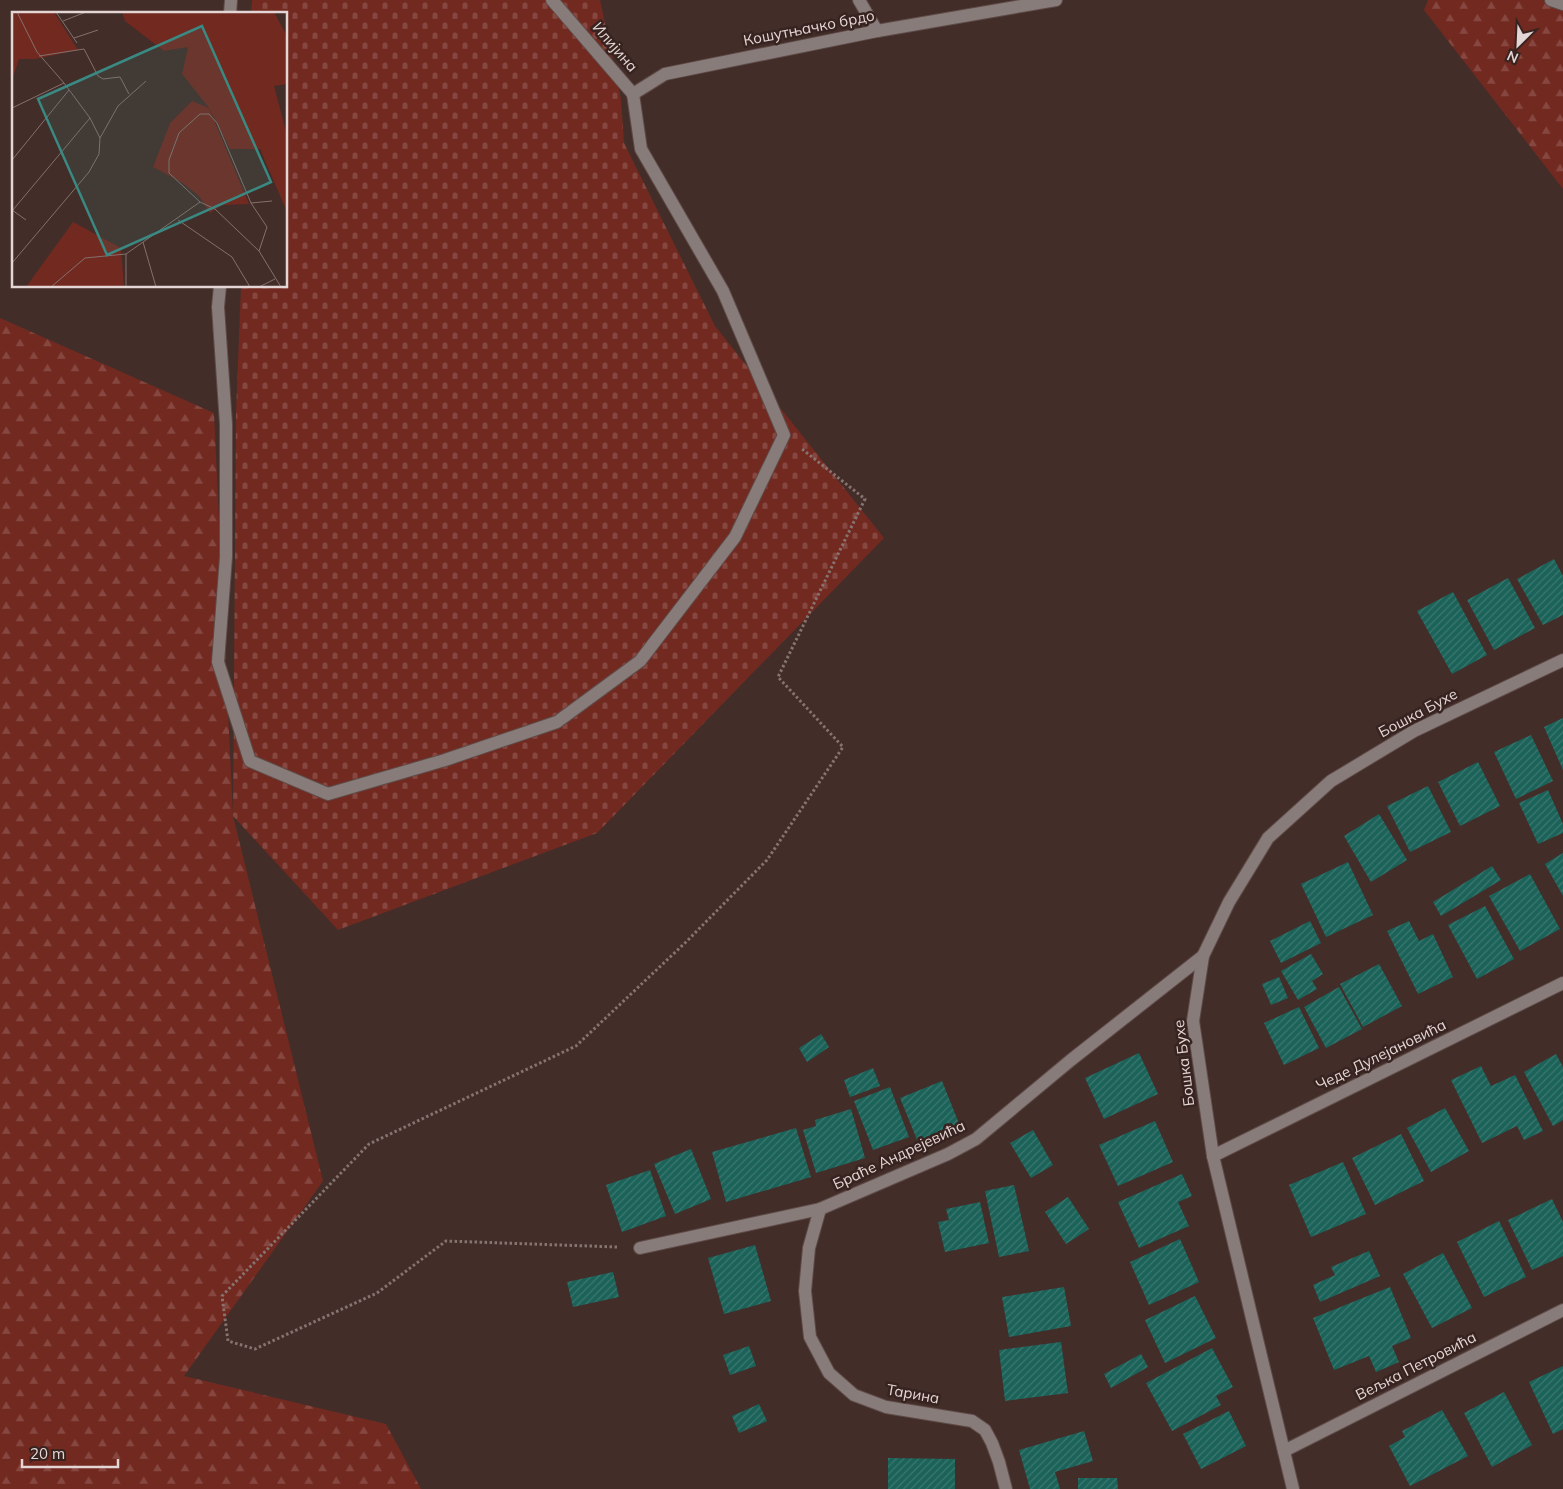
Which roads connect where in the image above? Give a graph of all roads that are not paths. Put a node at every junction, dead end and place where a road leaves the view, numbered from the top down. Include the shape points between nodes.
1 (552, 0) edge
2 (859, 0) edge
3 (1056, 0) edge
4 (1551, 0) edge
5 (1563, 4) edge
6 (877, 31) junction
7 (634, 94) junction
8 (220, 288) edge
9 (1563, 660) edge
10 (1203, 956) junction
11 (1563, 983) edge
12 (1213, 1156) junction
13 (820, 1209) junction
14 (640, 1248) road end
15 (1563, 1310) edge
16 (1284, 1451) junction
17 (1006, 1489) edge
18 (1294, 1489) edge

1 - 7 street, Илијина
2 - 6 street
3 - 6 street, Кошутњачко брдо
4 - 5 street
6 - 7 street, Кошутњачко брдо via 665,74
7 - 8 street via 640,148 724,291 784,435 736,537 640,661 557,722 445,760 328,794 250,761 218,662 226,557 226,424 218,306
9 - 10 street, Бошка Бухе via 1414,731 1331,780 1268,838 1229,902
10 - 12 street, Бошка Бухе via 1193,1021
10 - 13 street, Браће Андрејевића via 1070,1060 976,1139
11 - 12 street, Чеде Дулејановића
12 - 16 street, Бошка Бухе
13 - 14 street, Браће Андрејевића
13 - 17 street, Тарина via 809,1248 805,1291 810,1337 829,1373 854,1395 886,1407 972,1421 985,1430 992,1443
15 - 16 street, Вељка Петровића
16 - 18 street, Бошка Бухе

